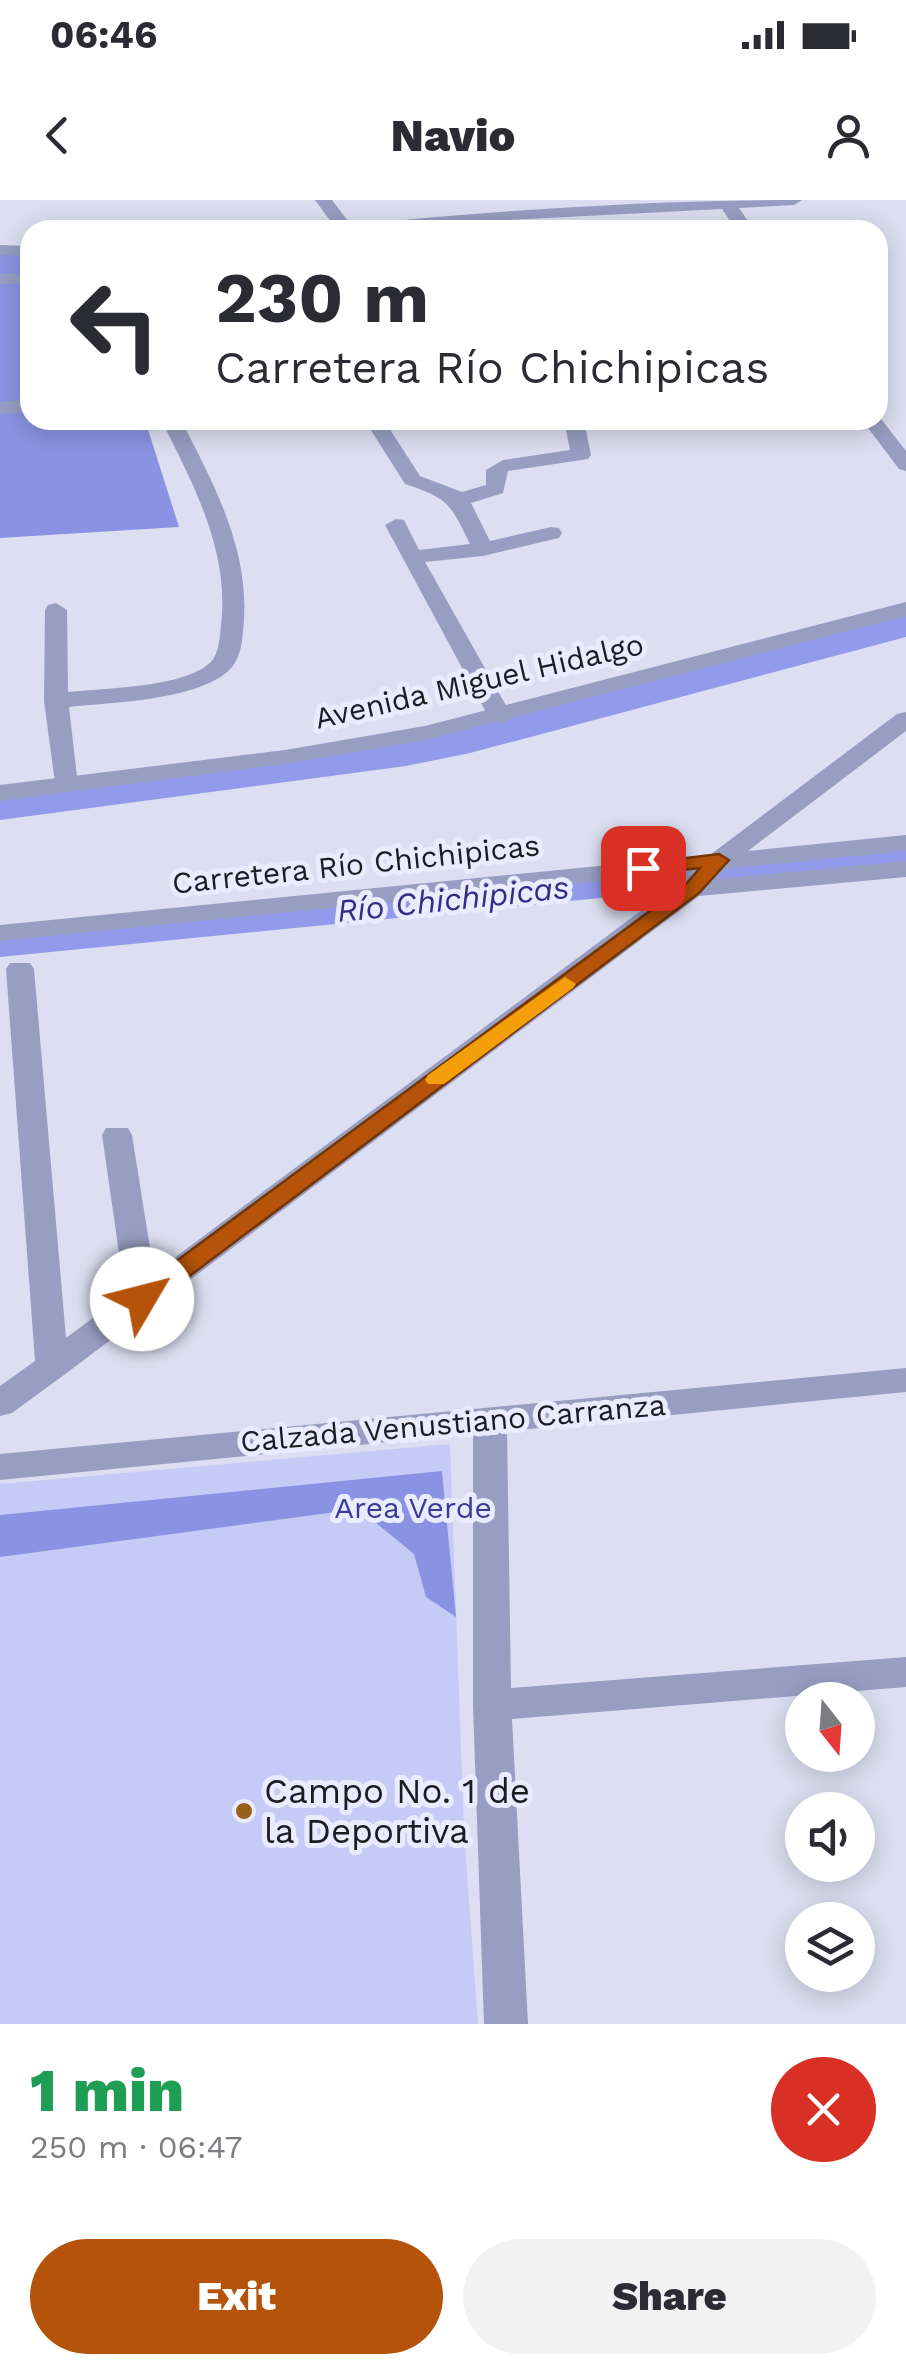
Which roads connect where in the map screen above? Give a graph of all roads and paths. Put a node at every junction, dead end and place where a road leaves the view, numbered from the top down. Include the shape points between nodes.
1 (323, 200) edge
2 (794, 200) edge
3 (726, 202) edge
4 (613, 210) junction
5 (340, 220) edge
6 (449, 220) edge
7 (618, 220) edge
8 (176, 430) edge
9 (380, 430) edge
10 (577, 430) edge
11 (880, 430) edge
12 (906, 465) edge
13 (459, 500) junction
14 (396, 525) dead end
15 (551, 533) dead end
16 (483, 549) junction
17 (412, 556) junction
18 (56, 610) dead end
19 (906, 610) edge
20 (56, 702) junction
21 (500, 716) junction
22 (906, 719) edge
23 (65, 786) junction
24 (0, 792) edge
25 (906, 843) edge
26 (906, 869) edge
27 (707, 873) junction
28 (0, 933) edge
29 (20, 969) dead end
30 (117, 1135) dead end
31 (142, 1299) junction
32 (52, 1367) junction
33 (906, 1380) edge
34 (0, 1404) edge
35 (490, 1419) junction
36 (0, 1467) edge
37 (906, 1672) edge
38 (492, 1705) junction
39 (506, 2024) edge

1 - 5 street
2 - 3 street
3 - 4 street
4 - 6 street
4 - 7 street
8 - 20 street via 204,484 236,591 226,660 205,674 147,690
9 - 13 street via 412,480
10 - 13 street via 581,455 503,466 496,470 496,490
11 - 12 street
13 - 16 street
14 - 17 street
15 - 16 street
16 - 17 street
17 - 21 street
18 - 20 street
19 - 21 street, Avenida Miguel Hidalgo
20 - 23 street
21 - 23 street, Avenida Miguel Hidalgo via 285,757
22 - 27 street
23 - 24 street, Avenida Miguel Hidalgo
25 - 27 street
26 - 27 street, Carretera Río Chichipicas
27 - 28 street, Carretera Río Chichipicas
27 - 31 street
29 - 32 street
30 - 31 street
31 - 32 street
32 - 34 street
33 - 35 street, Calzada Venustiano Carranza
35 - 36 street, Calzada Venustiano Carranza
35 - 38 street
37 - 38 street
38 - 39 street

